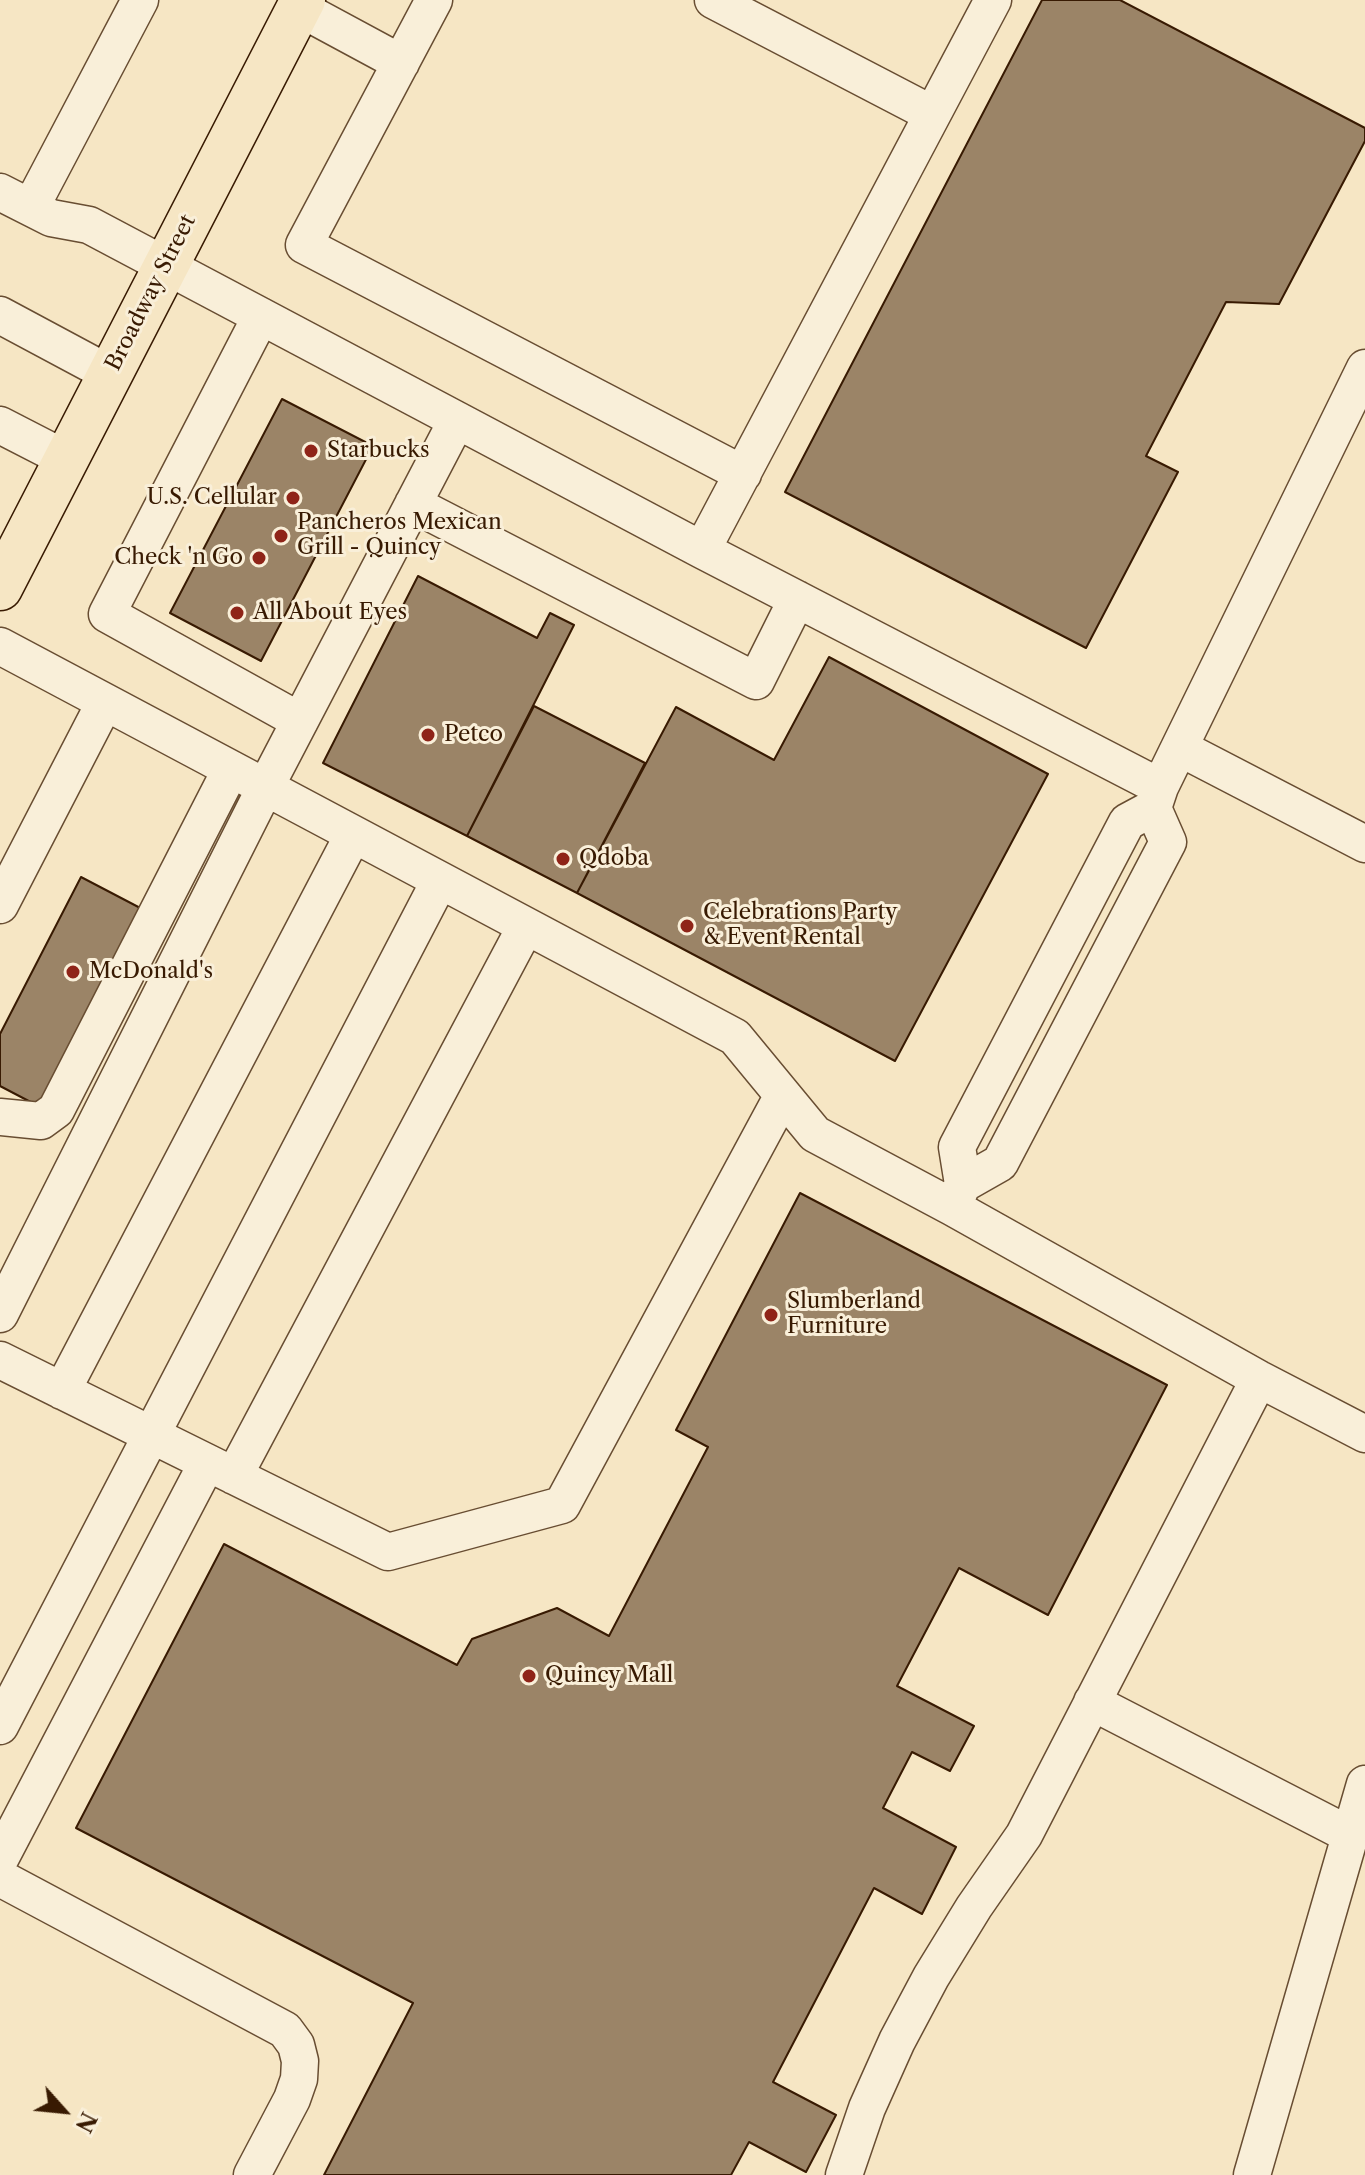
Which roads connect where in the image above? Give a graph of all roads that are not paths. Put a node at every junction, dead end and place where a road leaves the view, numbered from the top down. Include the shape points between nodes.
1 (140, 0) edge
2 (434, 0) edge
3 (713, 0) edge
4 (993, 0) edge
5 (301, 4) edge
6 (401, 63) junction
7 (932, 114) junction
8 (15, 200) edge
9 (165, 265) junction
10 (0, 315) edge
11 (261, 316) junction
12 (1365, 368) edge
13 (110, 374) junction
14 (457, 420) junction
15 (0, 425) edge
16 (66, 459) junction
17 (743, 474) junction
18 (413, 504) junction
19 (702, 550) junction
20 (0, 588) edge
21 (797, 599) junction
22 (0, 646) edge
23 (105, 702) junction
24 (300, 721) junction
25 (1180, 748) junction
26 (231, 769) junction
27 (265, 788) junction
28 (1156, 797) junction
29 (353, 835) junction
30 (1365, 844) edge
31 (440, 880) junction
32 (0, 905) edge
33 (526, 926) junction
34 (783, 1095) junction
35 (0, 1117) edge
36 (957, 1195) junction
37 (0, 1314) edge
38 (0, 1360) edge
39 (1259, 1379) junction
40 (62, 1391) junction
41 (1365, 1434) edge
42 (153, 1435) junction
43 (221, 1469) junction
44 (1092, 1702) junction
45 (0, 1726) edge
46 (1365, 1784) edge
47 (1350, 1835) junction
48 (0, 1859) edge
49 (0, 1878) edge
50 (252, 2175) edge
51 (844, 2175) edge
52 (1252, 2175) edge

1 - 8 lane
2 - 6 lane
3 - 7 lane
4 - 7 lane
5 - 6 lane
5 - 9 main road, Broadway Street
6 - 17 lane via 304,245
7 - 17 lane
8 - 9 lane via 51,218 89,225
9 - 11 lane
9 - 13 main road, Broadway Street
10 - 13 lane
11 - 14 lane
11 - 24 lane via 107,614
12 - 25 lane
13 - 16 main road, Broadway Street
14 - 18 lane
14 - 19 lane
15 - 16 lane
16 - 20 main road, Broadway Street
17 - 19 lane
18 - 21 lane via 756,681
18 - 24 lane
19 - 21 lane
21 - 28 lane
22 - 23 lane
23 - 26 lane
23 - 32 lane
24 - 27 lane
25 - 28 lane
25 - 30 lane
26 - 27 lane
26 - 35 lane via 56,1110 41,1121
27 - 29 lane
27 - 37 lane
28 - 36 lane via 1168,842 1000,1163
29 - 31 lane
29 - 40 lane
31 - 33 lane
31 - 42 lane
33 - 34 lane via 735,1037
33 - 43 lane
34 - 36 lane via 815,1134
34 - 43 lane via 562,1505 388,1552
36 - 39 lane
38 - 40 lane
39 - 41 lane
39 - 44 lane
40 - 42 lane
42 - 43 lane
42 - 45 lane
43 - 48 lane
44 - 47 lane
44 - 51 lane via 1024,1835 974,1907 897,2041
46 - 47 lane
47 - 52 lane
49 - 50 lane via 285,2030 296,2045 299,2079

